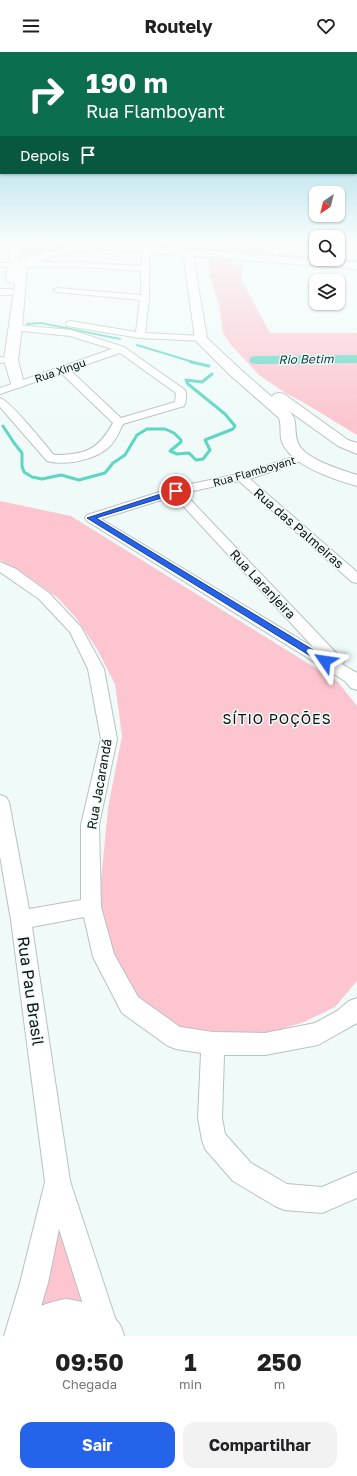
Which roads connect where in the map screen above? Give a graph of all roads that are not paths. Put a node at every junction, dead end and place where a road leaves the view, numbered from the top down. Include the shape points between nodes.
1 (8, 303) edge
2 (14, 303) edge
3 (144, 303) edge
4 (196, 303) edge
5 (205, 303) edge
6 (31, 320) dead end
7 (59, 322) dead end
8 (12, 324) junction
9 (140, 335) junction
10 (201, 339) junction
11 (121, 348) junction
12 (220, 353) junction
13 (3, 363) edge
14 (63, 369) junction
15 (239, 370) junction
16 (17, 384) junction
17 (0, 391) edge
18 (0, 401) edge
19 (10, 410) junction
20 (0, 419) edge
21 (119, 422) junction
22 (342, 443) junction
23 (306, 449) junction
24 (357, 449) edge
25 (321, 467) junction
26 (241, 477) junction
27 (357, 481) edge
28 (176, 491) junction
29 (357, 494) edge
30 (0, 566) edge
31 (357, 579) edge
32 (354, 680) edge
33 (0, 802) edge
34 (91, 907) junction
35 (21, 920) junction
36 (357, 1008) edge
37 (213, 1043) junction
38 (57, 1180) junction
39 (357, 1185) edge
40 (18, 1336) edge
41 (27, 1336) edge
42 (106, 1336) edge

1 - 8 main road
2 - 8 main road
3 - 9 street
4 - 10 main road
5 - 12 main road via 212,338
6 - 8 street
7 - 9 street
8 - 11 street via 71,333
8 - 13 main road
9 - 10 street
10 - 12 main road
11 - 14 street, Rua Xingu
11 - 21 street via 181,392 180,404
12 - 15 main road
13 - 16 main road
14 - 16 street, Rua Xingu
14 - 21 street
15 - 22 main road
15 - 23 main road via 286,416 290,423 291,445
16 - 17 street, Rua Xingu
18 - 19 street
19 - 20 street
19 - 21 street via 51,459 90,454 106,443
22 - 23 main road via 320,440
22 - 24 main road
23 - 25 main road
23 - 26 street, Rua Flamboyant
25 - 27 main road
25 - 29 main road
26 - 28 street, Rua Flamboyant
26 - 31 street, Rua das Palmeiras
28 - 32 street, Rua Laranjeira
28 - 32 street, Rua Flamboyant via 91,518
30 - 34 street, Rua Jacarandá via 44,596 76,630 96,669 109,739 90,825
33 - 35 street, Rua Pau Brasil
34 - 35 street
34 - 37 street, Rua Jacarandá via 104,957 130,1005 176,1038
35 - 38 street, Rua Pau Brasil
36 - 37 street, Rua Jacarandá via 345,1019 318,1034 265,1044
37 - 39 street via 210,1118 214,1140 242,1172 284,1197 322,1200
38 - 40 street, Rua Pau Brasil via 34,1283
38 - 42 street, Rua Pau Brasil
41 - 42 main road via 42,1325 53,1321 76,1319 93,1325

